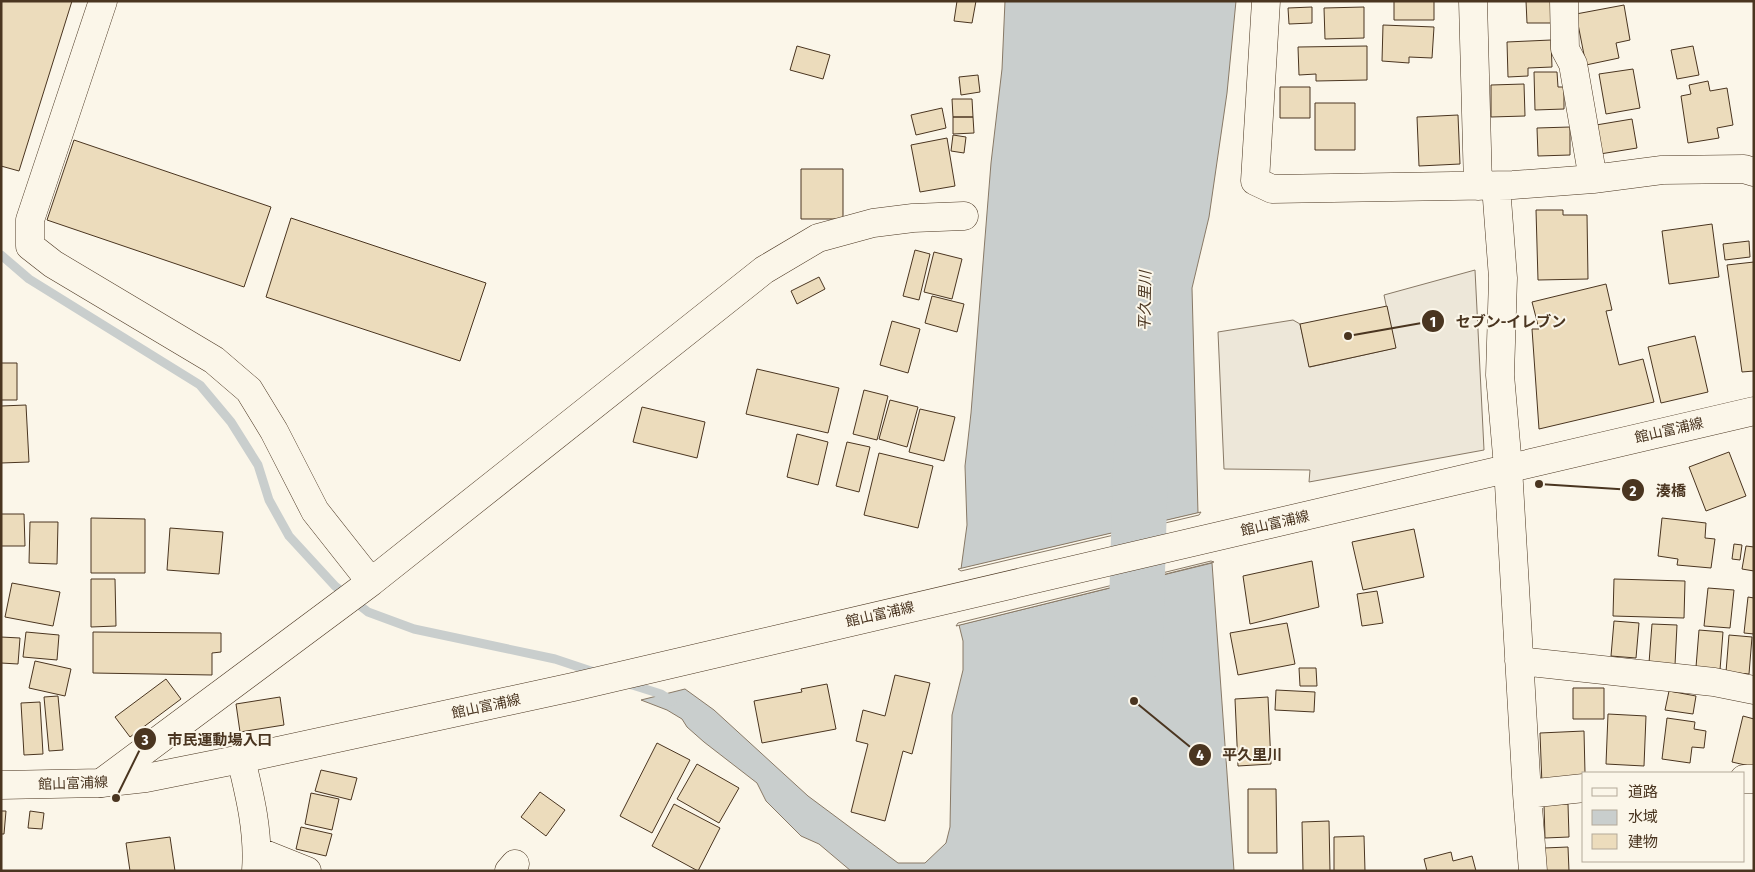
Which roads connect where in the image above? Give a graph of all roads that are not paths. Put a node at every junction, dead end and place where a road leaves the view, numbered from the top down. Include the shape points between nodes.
1 (103, 1) edge
2 (1266, 1) edge
3 (1474, 1) edge
4 (1564, 1) edge
5 (1754, 172) edge
6 (1593, 179) junction
7 (1487, 186) junction
8 (964, 216) dead end
9 (1754, 411) edge
10 (1508, 467) junction
11 (364, 587) junction
12 (1519, 661) junction
13 (1754, 690) edge
14 (241, 760) junction
15 (101, 783) junction
16 (1, 784) edge
17 (1582, 788) edge
18 (1527, 794) junction
19 (257, 861) edge
20 (307, 871) edge
21 (1534, 871) edge

1 - 11 street via 30,220 30,246 53,264 214,360 249,390 315,512
2 - 7 street via 1255,181 1272,189
3 - 7 street
4 - 6 street via 1564,49 1573,64
5 - 6 street via 1744,169 1662,170
6 - 7 street
7 - 10 street via 1503,278 1500,375
8 - 11 street via 873,223 818,238 764,270
9 - 10 street, 館山富浦線
10 - 12 street
10 - 14 street, 館山富浦線 via 573,687
11 - 15 street
12 - 13 street via 1714,682
12 - 18 street
14 - 15 street, 館山富浦線
14 - 19 street via 251,802
15 - 16 street, 館山富浦線
17 - 18 street
18 - 21 street
19 - 20 street

